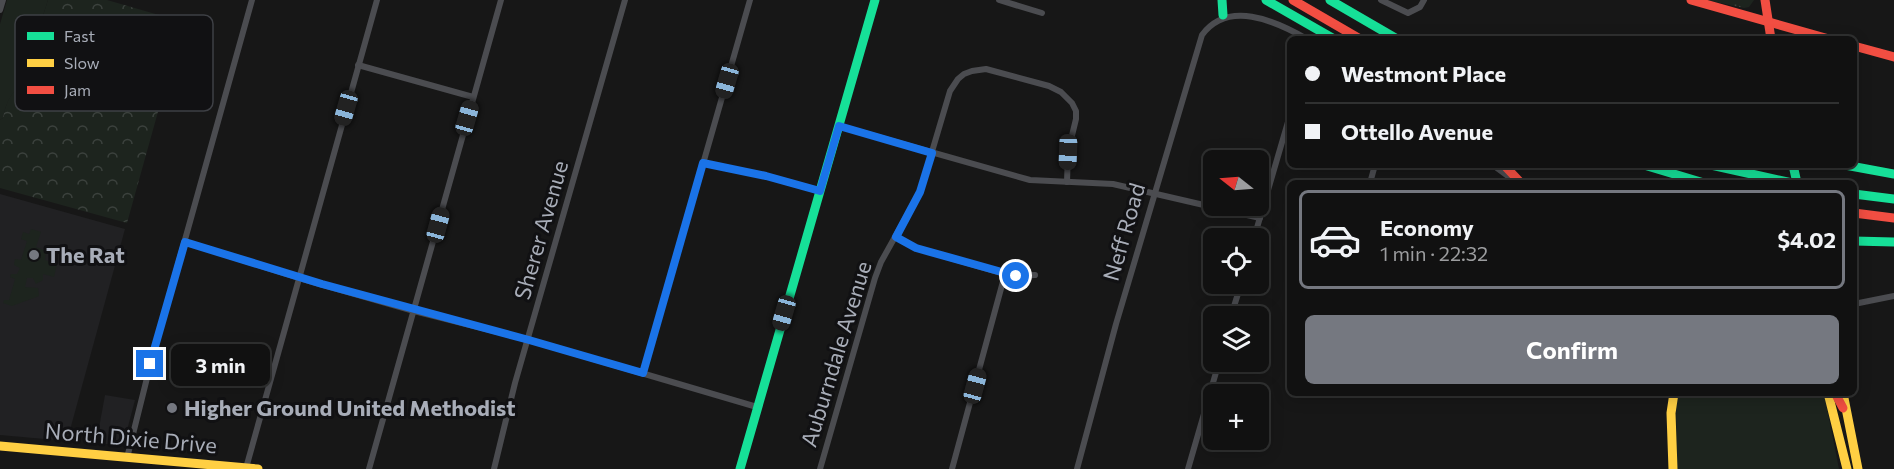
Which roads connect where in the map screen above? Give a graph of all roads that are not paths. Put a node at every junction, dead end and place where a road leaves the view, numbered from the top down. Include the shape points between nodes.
1 (3, 0) edge
2 (252, 0) edge
3 (376, 0) edge
4 (501, 0) edge
5 (625, 0) edge
6 (750, 0) edge
7 (875, 0) edge
8 (999, 0) edge
9 (1222, 0) edge
10 (1266, 0) edge
11 (1293, 0) edge
12 (1330, 0) edge
13 (1381, 0) edge
14 (1424, 0) edge
15 (1691, 0) edge
16 (1765, 0) edge
17 (0, 10) edge
18 (1042, 13) dead end
19 (1223, 15) junction
20 (1768, 22) junction
21 (1302, 36) edge
22 (1329, 36) edge
23 (1355, 36) edge
24 (1392, 36) edge
25 (1770, 36) edge
26 (1818, 36) edge
27 (1857, 47) edge
28 (1894, 57) edge
29 (358, 65) junction
30 (473, 97) junction
31 (1287, 125) edge
32 (839, 126) junction
33 (932, 153) junction
34 (703, 163) junction
35 (1857, 167) edge
36 (1497, 168) edge
37 (1506, 168) edge
38 (1654, 168) edge
39 (1724, 168) edge
40 (1894, 174) edge
41 (1515, 180) edge
42 (1516, 180) edge
43 (1694, 180) edge
44 (1776, 180) edge
45 (1067, 182) junction
46 (820, 191) junction
47 (1857, 194) edge
48 (1154, 195) junction
49 (1894, 199) edge
50 (1857, 213) edge
51 (1260, 218) junction
52 (1894, 218) edge
53 (1257, 228) edge
54 (896, 237) junction
55 (1857, 241) edge
56 (185, 242) junction
57 (1894, 242) edge
58 (1005, 274) junction
59 (1035, 275) dead end
60 (299, 278) junction
61 (1894, 296) edge
62 (1857, 303) edge
63 (414, 310) junction
64 (529, 340) junction
65 (1216, 372) edge
66 (643, 373) junction
67 (1667, 396) edge
68 (1674, 396) edge
69 (1829, 396) edge
70 (1837, 396) edge
71 (1844, 396) edge
72 (757, 407) junction
73 (1671, 413) junction
74 (1849, 421) junction
75 (0, 446) edge
76 (0, 453) edge
77 (127, 458) junction
78 (1845, 466) edge
79 (246, 468) edge
80 (258, 469) edge
81 (369, 469) edge
82 (494, 469) edge
83 (740, 469) edge
84 (820, 469) edge
85 (952, 469) edge
86 (1077, 469) edge
87 (1188, 469) edge
88 (1673, 469) edge
89 (1858, 469) edge

1 - 17 street
2 - 56 street
3 - 29 street
4 - 30 street
5 - 64 street, Sherer Avenue
6 - 34 street
7 - 32 main road
8 - 18 street
9 - 19 main road
10 - 22 main road
11 - 23 main road
12 - 24 main road
13 - 14 street via 1403,12 1412,12
15 - 20 main road
16 - 20 main road
19 - 21 street via 1256,14
19 - 48 street, Neff Road via 1209,24 1202,35
20 - 25 main road
20 - 26 main road
27 - 28 main road
29 - 30 street
29 - 60 street
30 - 63 street
31 - 51 street
32 - 33 street
32 - 46 main road
33 - 45 street via 1030,180
33 - 45 street, Auburndale Avenue via 953,86 972,70 986,69 1055,88 1068,97 1076,119 1068,152
33 - 54 street, Auburndale Avenue via 920,192
34 - 46 street
34 - 66 street
35 - 40 main road
36 - 41 street
37 - 42 main road
38 - 43 main road
39 - 44 main road
45 - 48 street via 1113,184
46 - 72 main road
47 - 49 main road
48 - 51 street
48 - 86 street, Neff Road
50 - 52 main road
51 - 53 street
54 - 58 street via 916,248
54 - 84 street, Auburndale Avenue via 875,278
55 - 57 main road
56 - 60 street
56 - 77 street
58 - 59 street
58 - 85 street
60 - 63 street
60 - 79 street
61 - 62 street
63 - 64 street
63 - 81 street
64 - 66 street
64 - 82 street, Sherer Avenue
65 - 87 street
66 - 72 street
67 - 73 main road
68 - 73 main road
69 - 78 main road
70 - 74 main road
71 - 74 main road
72 - 83 main road
73 - 88 main road
74 - 89 main road
75 - 76 main road
75 - 77 main road, North Dixie Drive
77 - 79 main road, North Dixie Drive
79 - 80 main road, North Dixie Drive

